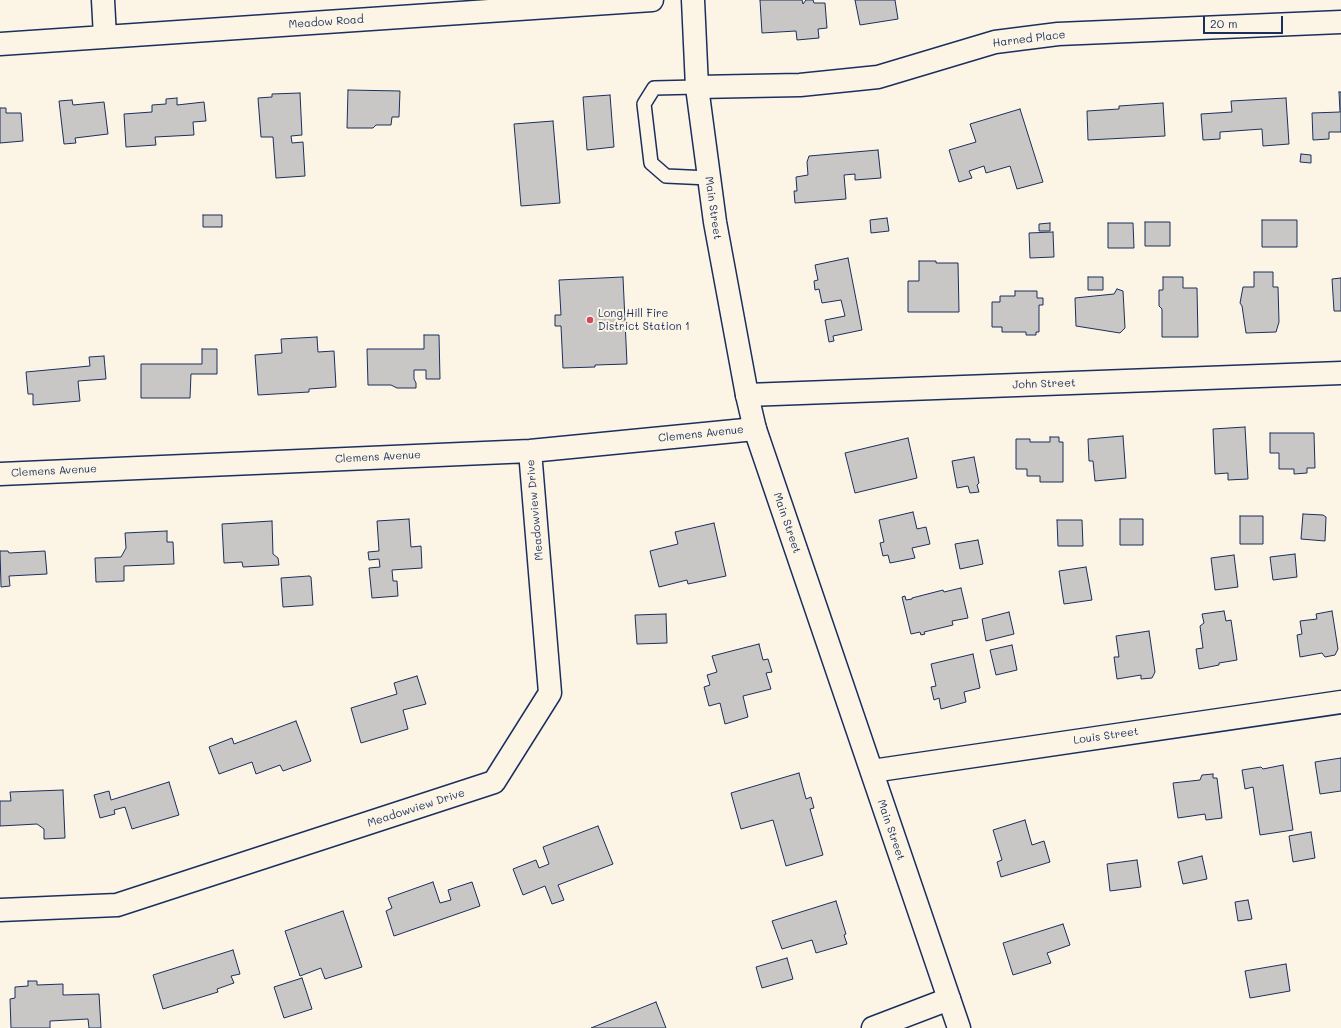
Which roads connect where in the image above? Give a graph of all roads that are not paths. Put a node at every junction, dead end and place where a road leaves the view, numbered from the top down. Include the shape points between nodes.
1 (103, 0) edge
2 (652, 0) edge
3 (693, 0) edge
4 (1341, 22) edge
5 (105, 37) junction
6 (0, 44) edge
7 (697, 86) junction
8 (709, 178) junction
9 (1341, 373) edge
10 (747, 395) junction
11 (755, 428) junction
12 (530, 451) junction
13 (0, 474) edge
14 (1341, 702) edge
15 (872, 771) junction
16 (0, 910) edge
17 (948, 998) junction
18 (873, 1028) edge
19 (959, 1028) edge

1 - 5 street
2 - 5 street, Meadow Road
3 - 7 street, Main Street
4 - 7 street, Harned Place via 1058,34 994,42 878,77 800,85
5 - 6 street, Meadow Road
7 - 8 street, Main Street
7 - 8 lane via 654,88 644,104 650,156 651,163 666,176
8 - 10 street, Main Street via 714,222
9 - 10 street, John Street
10 - 11 street, Main Street
11 - 12 street, Clemens Avenue
11 - 15 street, Main Street
12 - 13 street, Clemens Avenue
12 - 16 street, Meadowview Drive via 550,693 494,782 117,905
14 - 15 street, Louis Street
15 - 17 street, Main Street
17 - 18 street
17 - 19 street, Main Street

